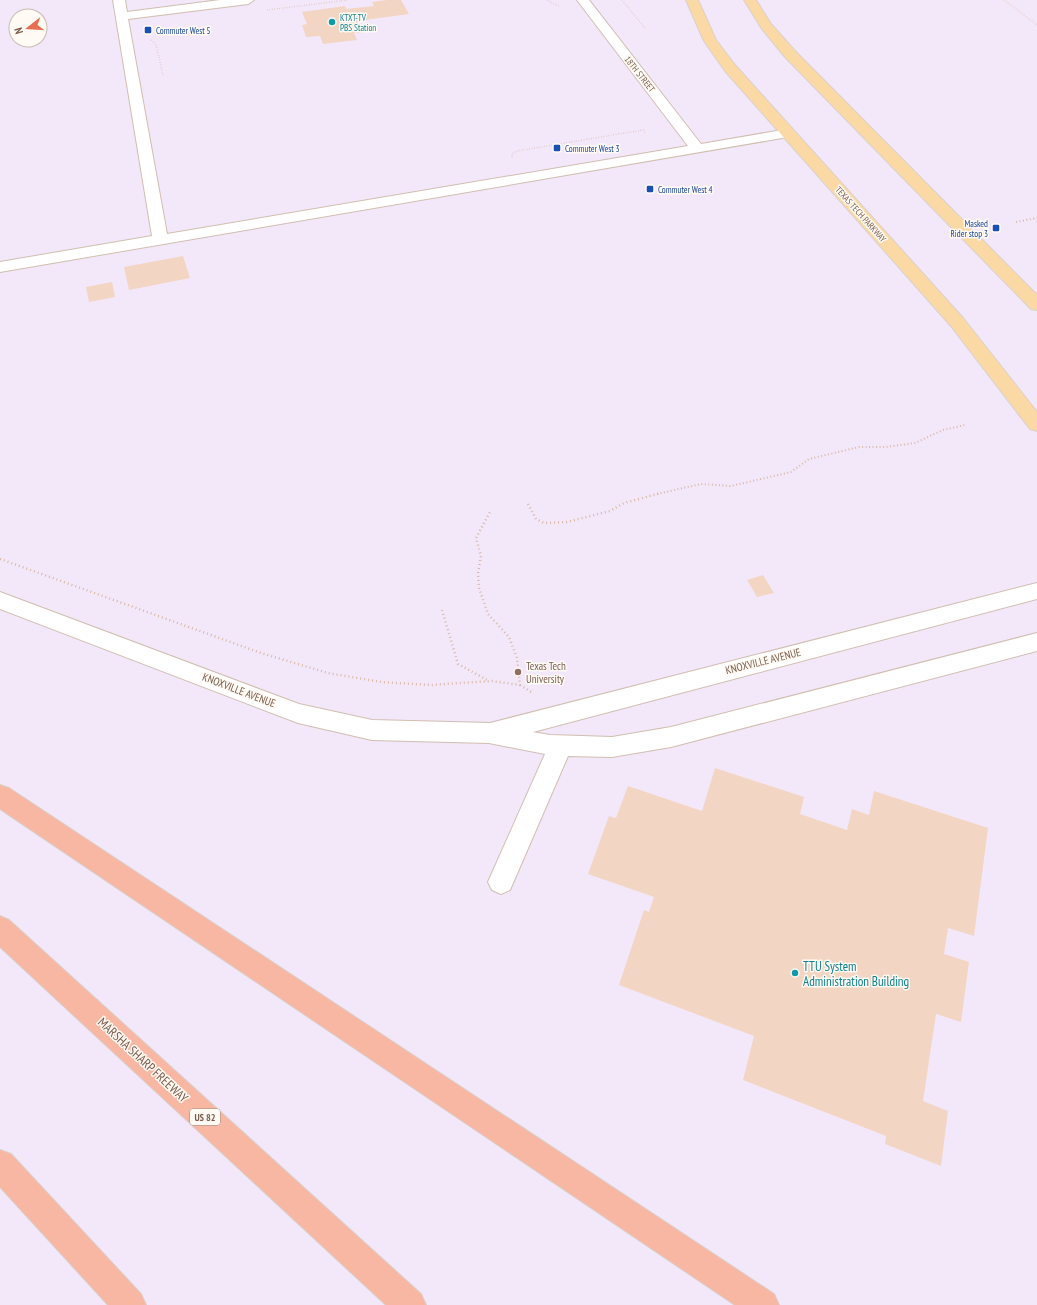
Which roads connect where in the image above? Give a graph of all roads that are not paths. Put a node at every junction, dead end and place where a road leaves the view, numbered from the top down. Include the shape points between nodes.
1 (119, 0) edge
2 (248, 0) edge
3 (583, 0) edge
4 (692, 0) edge
5 (750, 0) edge
6 (122, 16) junction
7 (788, 133) junction
8 (698, 148) junction
9 (160, 238) junction
10 (0, 267) edge
11 (1037, 305) edge
12 (1037, 425) edge
13 (1037, 591) edge
14 (0, 600) edge
15 (1037, 642) edge
16 (489, 733) junction
17 (561, 745) junction
18 (0, 796) edge
19 (501, 882) dead end
20 (0, 929) edge
21 (0, 1165) edge
22 (130, 1305) edge
23 (410, 1305) edge
24 (763, 1305) edge

1 - 6 street
2 - 6 street
3 - 8 street, 18TH STREET
4 - 7 main road, TEXAS TECH PARKWAY via 707,35 720,55
5 - 11 main road via 766,26 790,54
6 - 9 street
7 - 8 street
7 - 12 main road, TEXAS TECH PARKWAY via 957,322
8 - 9 street
9 - 10 street
13 - 16 street, KNOXVILLE AVENUE
14 - 16 street, KNOXVILLE AVENUE via 298,713 372,730
15 - 17 street, KNOXVILLE AVENUE via 671,737 612,748
16 - 17 street, KNOXVILLE AVENUE
17 - 19 street
18 - 24 highway
20 - 23 highway, MARSHA SHARP FREEWAY / US 82
21 - 22 highway

